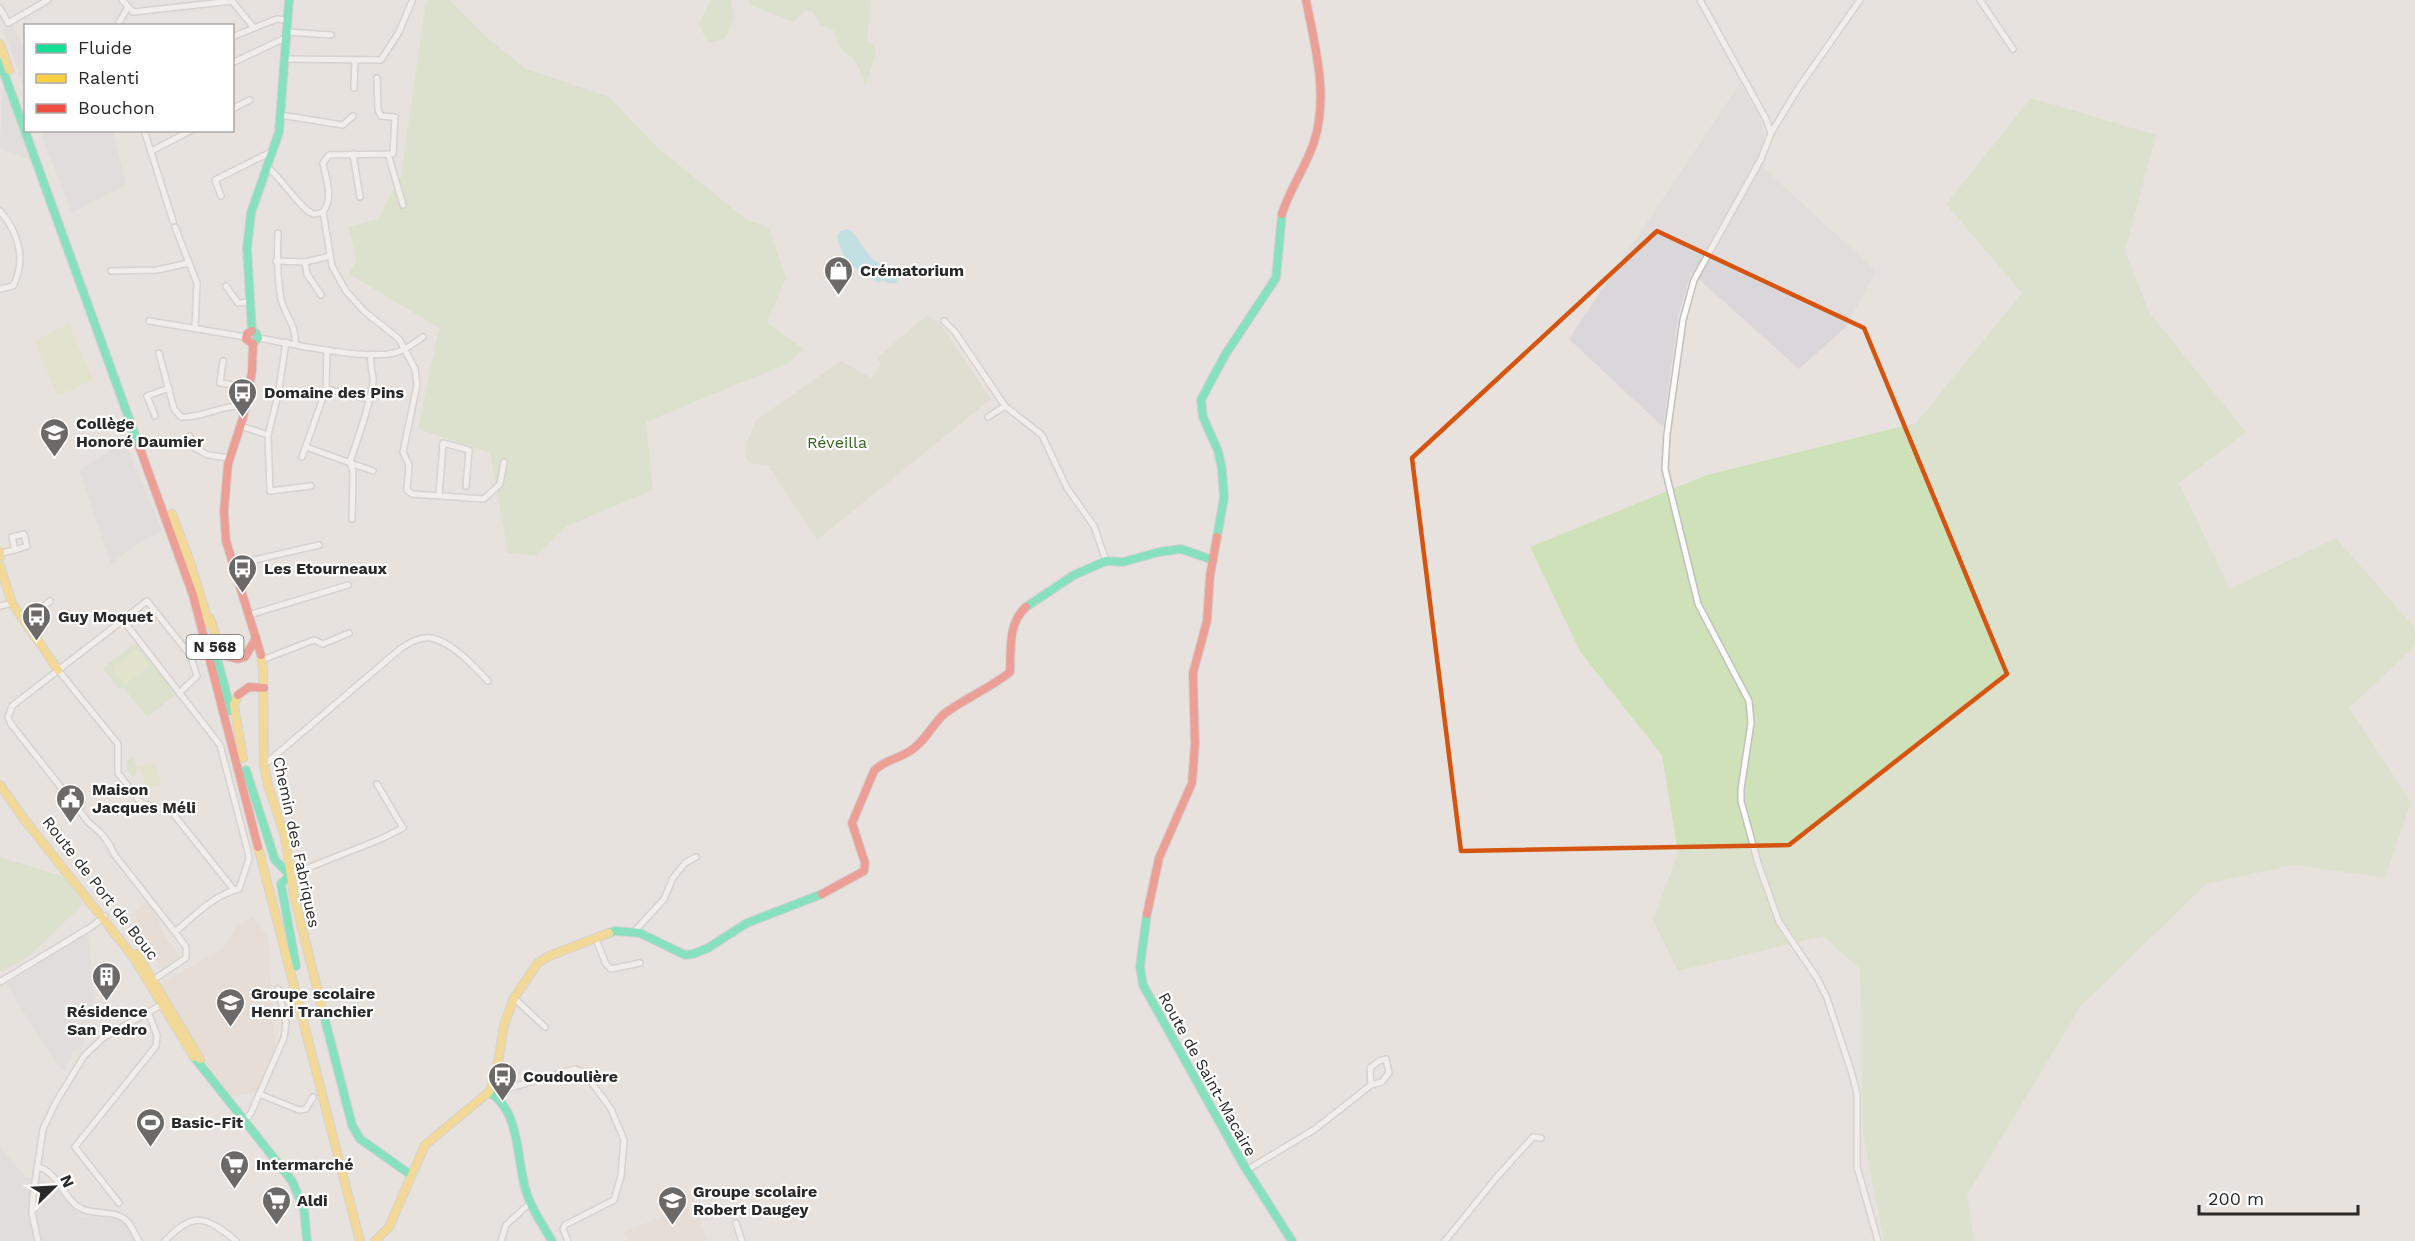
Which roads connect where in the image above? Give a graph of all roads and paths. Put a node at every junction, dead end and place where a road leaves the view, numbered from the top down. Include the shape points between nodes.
1 (48, 0) edge
2 (122, 0) edge
3 (289, 0) edge
4 (1306, 0) edge
5 (1700, 0) edge
6 (1860, 0) edge
7 (1980, 0) edge
8 (412, 1) edge
9 (128, 7) junction
10 (0, 8) edge
11 (287, 20) junction
12 (118, 24) edge
13 (254, 28) junction
14 (286, 35) junction
15 (331, 35) dead end
16 (234, 36) edge
17 (0, 44) edge
18 (2013, 49) dead end
19 (284, 59) junction
20 (355, 60) junction
21 (0, 62) edge
22 (234, 62) edge
23 (377, 78) dead end
24 (354, 88) dead end
25 (250, 100) dead end
26 (234, 108) edge
27 (24, 110) edge
28 (280, 115) junction
29 (353, 116) dead end
30 (24, 128) edge
31 (25, 132) edge
32 (32, 132) edge
33 (145, 132) edge
34 (188, 132) edge
35 (1771, 133) junction
36 (152, 151) junction
37 (274, 151) junction
38 (353, 154) junction
39 (391, 154) junction
40 (268, 168) junction
41 (221, 196) dead end
42 (360, 197) dead end
43 (403, 205) dead end
44 (0, 211) edge
45 (323, 212) junction
46 (278, 233) dead end
47 (330, 256) junction
48 (276, 261) junction
49 (189, 262) junction
50 (304, 262) junction
51 (111, 272) dead end
52 (226, 286) dead end
53 (0, 289) edge
54 (321, 295) dead end
55 (249, 302) junction
56 (149, 321) dead end
57 (944, 321) dead end
58 (195, 328) junction
59 (249, 334) junction
60 (423, 338) dead end
61 (256, 341) junction
62 (286, 342) junction
63 (295, 344) junction
64 (327, 350) junction
65 (404, 350) junction
66 (159, 353) dead end
67 (371, 354) junction
68 (223, 361) dead end
69 (249, 387) junction
70 (169, 388) junction
71 (326, 389) junction
72 (369, 399) junction
73 (1005, 406) junction
74 (245, 407) junction
75 (155, 416) dead end
76 (988, 417) dead end
77 (241, 426) junction
78 (268, 435) junction
79 (190, 436) dead end
80 (306, 447) junction
81 (302, 457) dead end
82 (230, 458) junction
83 (350, 462) junction
84 (504, 462) dead end
85 (373, 471) dead end
86 (311, 486) dead end
87 (466, 486) dead end
88 (439, 495) junction
89 (352, 519) dead end
90 (318, 545) dead end
91 (15, 550) dead end
92 (0, 554) edge
93 (1213, 560) junction
94 (1106, 561) junction
95 (233, 565) junction
96 (0, 566) edge
97 (348, 585) dead end
98 (201, 595) junction
99 (50, 601) dead end
100 (12, 603) junction
101 (0, 606) edge
102 (249, 615) junction
103 (123, 620) junction
104 (25, 624) junction
105 (348, 633) dead end
106 (256, 638) junction
107 (262, 660) junction
108 (58, 670) junction
109 (488, 681) dead end
110 (264, 688) junction
111 (179, 693) junction
112 (0, 717) edge
113 (8, 717) junction
114 (243, 758) junction
115 (264, 765) junction
116 (246, 770) junction
117 (0, 784) edge
118 (377, 784) dead end
119 (696, 856) dead end
120 (290, 875) junction
121 (234, 890) junction
122 (104, 917) junction
123 (175, 932) junction
124 (637, 932) junction
125 (595, 937) junction
126 (640, 963) dead end
127 (296, 966) junction
128 (151, 981) junction
129 (0, 982) edge
130 (278, 989) dead end
131 (514, 998) junction
132 (164, 1004) junction
133 (148, 1012) junction
134 (545, 1027) dead end
135 (1371, 1085) junction
136 (489, 1092) junction
137 (259, 1094) junction
138 (313, 1097) dead end
139 (500, 1097) junction
140 (244, 1122) junction
141 (1541, 1138) dead end
142 (37, 1167) junction
143 (1247, 1170) junction
144 (411, 1175) junction
145 (347, 1179) junction
146 (119, 1203) dead end
147 (530, 1203) junction
148 (736, 1222) dead end
149 (364, 1240) edge
150 (376, 1240) edge
151 (38, 1241) edge
152 (139, 1241) edge
153 (165, 1241) edge
154 (236, 1241) edge
155 (307, 1241) edge
156 (501, 1241) edge
157 (552, 1241) edge
158 (568, 1241) edge
159 (742, 1241) edge
160 (1292, 1241) edge
161 (1445, 1241) edge
162 (1878, 1241) edge

1 - 10 street via 8,23
2 - 9 street
3 - 11 main road
4 - 93 main road, Route de Saint-Macaire via 1319,76 1319,124 1280,219 1276,278 1225,355 1201,400 1223,478 1224,498
5 - 35 street
6 - 35 street
7 - 18 street
8 - 20 street via 381,60
9 - 12 street
9 - 13 street via 132,12 232,1
11 - 13 street via 277,19
11 - 14 main road
13 - 16 street
14 - 15 street
14 - 19 main road
14 - 22 street
17 - 27 main road
19 - 20 street
19 - 28 main road
20 - 24 street
21 - 30 main road, N 568
23 - 39 street via 378,110 381,116 395,117
25 - 26 street
28 - 29 street via 343,125
28 - 37 main road
31 - 145 main road, N 568 via 193,595
32 - 98 main road, N 568
33 - 36 street
34 - 36 street
35 - 162 street via 1687,299 1665,469 1698,603 1749,701 1751,723 1741,801 1758,862 1779,922 1827,998 1852,1074 1857,1095 1858,1173
36 - 49 street
37 - 40 main road
37 - 41 street via 215,180
38 - 39 street
38 - 42 street
38 - 45 street via 335,153 324,159 329,201
39 - 43 street
40 - 45 street via 305,209 312,214
40 - 55 main road via 251,213 247,248
44 - 53 street via 14,233 21,258 13,286
45 - 47 street
46 - 48 street
47 - 50 street
47 - 65 street via 346,291 399,339
48 - 50 street
48 - 63 street via 282,302 293,325
49 - 51 street via 157,270
49 - 58 street via 197,283
50 - 54 street via 306,274
52 - 55 street via 238,303
55 - 59 main road
56 - 58 street
57 - 73 street
58 - 59 street
59 - 61 main road via 248,342
60 - 65 street
61 - 62 street
61 - 69 main road, Chemin des Fabriques
62 - 63 street
62 - 78 street
63 - 64 street
64 - 67 street
64 - 71 street
65 - 67 street
65 - 88 street via 415,369 417,385 403,452 409,465 407,490 412,494
66 - 70 street
67 - 72 street via 373,378
68 - 69 street via 220,383
69 - 74 main road, Chemin des Fabriques
70 - 74 street via 174,409 181,417
70 - 75 street via 147,396
71 - 72 street
71 - 80 street
72 - 83 street
73 - 76 street
73 - 94 street via 1042,435 1067,488 1094,526
74 - 77 main road, Chemin des Fabriques
77 - 78 street
77 - 82 main road, Chemin des Fabriques
78 - 86 street via 270,491
79 - 82 street via 195,448 208,455
80 - 81 street
80 - 83 street
82 - 95 main road, Chemin des Fabriques via 224,511
83 - 85 street
83 - 89 street
84 - 88 street via 500,484 484,499
87 - 88 street via 469,450 442,443
90 - 95 street
91 - 92 street
93 - 94 main road via 1181,549 1123,562
93 - 143 main road, Route de Saint-Macaire via 1207,621 1193,673 1192,783 1160,858 1147,911 1140,966 1148,995
94 - 124 main road via 1074,575 1024,608 1012,632 1010,672 991,687 961,701 911,751 888,759 874,771 852,823 864,871 821,896 743,926 693,954 685,955
95 - 102 main road, Chemin des Fabriques
96 - 100 main road
97 - 102 street
98 - 106 main road via 220,650 226,656 244,659
98 - 114 main road, N 568
99 - 104 street
100 - 101 street
100 - 104 main road
102 - 106 main road, Chemin des Fabriques
103 - 108 street
103 - 111 street
103 - 111 street via 147,601 190,655 196,676
104 - 108 main road
105 - 107 street via 323,644 314,640
106 - 107 main road, Chemin des Fabriques
107 - 110 main road, Chemin des Fabriques
108 - 113 street via 10,707
108 - 121 street via 118,744 118,773 141,803 171,811
109 - 115 street via 466,657 433,638 414,640
110 - 114 main road via 245,688 234,705
110 - 115 main road, Chemin des Fabriques
111 - 121 street via 220,745 249,859 242,885
112 - 113 street
113 - 123 street via 89,823 100,830
114 - 116 main road, N 568
115 - 120 main road, Chemin des Fabriques via 285,837
116 - 120 main road via 277,865
116 - 127 main road, N 568
117 - 122 main road, Route de Port de Bouc
118 - 120 street via 403,828
119 - 124 street via 672,878 664,899
120 - 127 main road via 280,884
120 - 144 main road, Chemin des Fabriques via 352,1125 360,1138
121 - 123 street
122 - 128 main road, Route de Port de Bouc via 136,952
122 - 129 street
123 - 128 street via 186,947 187,956
124 - 125 main road
125 - 126 street via 611,969
125 - 131 main road via 537,964
127 - 145 main road, N 568
128 - 132 main road, Route de Port de Bouc
130 - 137 street via 286,1023 284,1038
131 - 134 street
131 - 136 main road
132 - 133 street
132 - 140 main road, Route de Port de Bouc
133 - 142 street via 103,1038 84,1056 44,1129
133 - 146 street via 157,1035 155,1049 75,1147
135 - 135 street via 1382,1082 1389,1073 1386,1059 1370,1068
135 - 143 street via 1315,1129
136 - 139 main road
136 - 144 main road via 425,1145
137 - 138 street via 299,1110 306,1109
137 - 140 street
139 - 147 main road via 509,1116
139 - 158 street via 510,1088 575,1069 584,1072 611,1109 624,1140 614,1200 565,1225
140 - 155 main road, Route de Port de Bouc via 296,1187 304,1209
141 - 161 street via 1533,1137
142 - 151 street via 32,1213
142 - 152 street via 48,1173 78,1208 125,1219
143 - 160 main road, Route de Saint-Macaire
144 - 150 main road via 389,1227
145 - 149 main road
147 - 156 street via 506,1225
147 - 157 main road
148 - 159 street
153 - 154 street via 180,1226 195,1219

